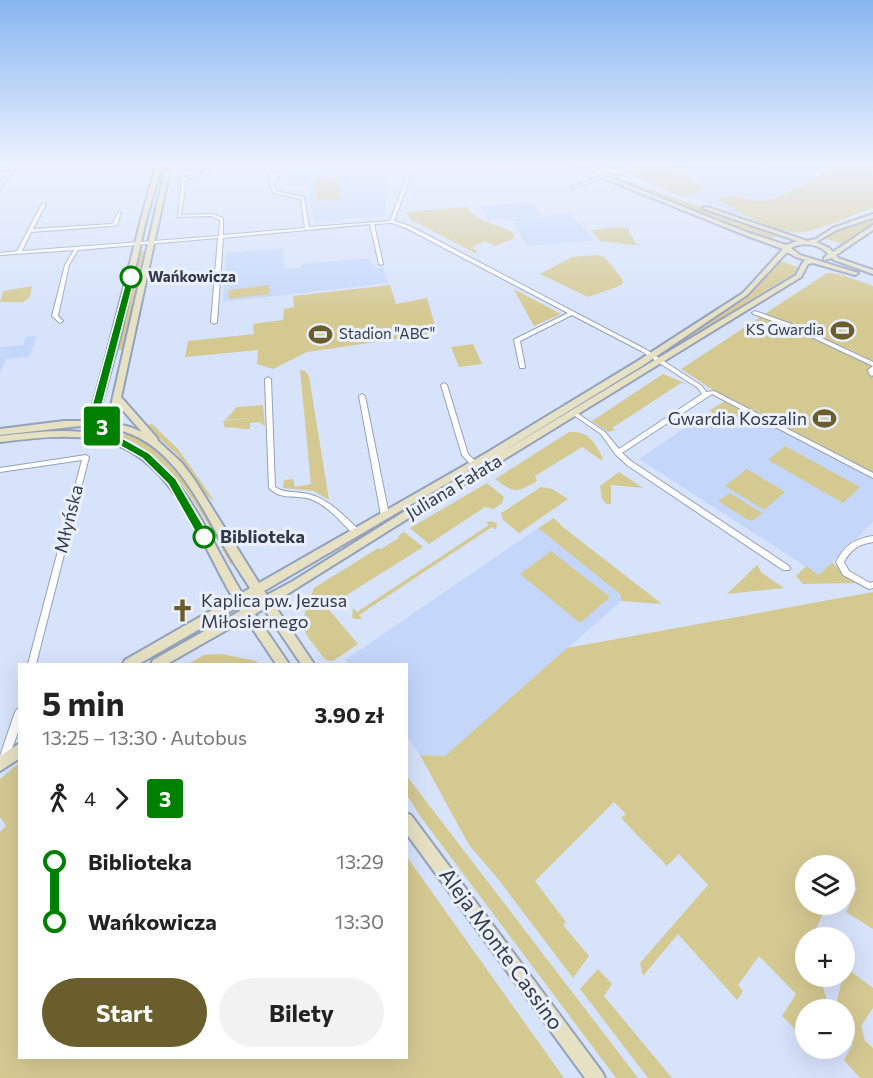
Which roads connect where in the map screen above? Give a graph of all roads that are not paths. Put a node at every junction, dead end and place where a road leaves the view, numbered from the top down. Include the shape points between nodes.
1 (38, 215) edge
2 (117, 215) edge
3 (146, 215) edge
4 (158, 215) edge
5 (178, 215) edge
6 (212, 215) edge
7 (218, 215) edge
8 (305, 215) edge
9 (394, 215) edge
10 (701, 215) edge
11 (723, 215) edge
12 (873, 216) edge
13 (392, 222) junction
14 (372, 223) junction
15 (873, 227) edge
16 (307, 228) junction
17 (30, 231) junction
18 (826, 233) junction
19 (223, 235) junction
20 (798, 239) junction
21 (810, 242) junction
22 (152, 243) junction
23 (139, 244) junction
24 (77, 248) junction
25 (786, 250) junction
26 (19, 252) junction
27 (0, 254) edge
28 (834, 254) junction
29 (811, 261) junction
30 (381, 264) dead end
31 (822, 264) junction
32 (870, 271) edge
33 (803, 272) junction
34 (873, 278) edge
35 (572, 313) junction
36 (755, 313) dead end
37 (60, 321) dead end
38 (214, 322) dead end
39 (655, 358) junction
40 (873, 366) edge
41 (522, 367) dead end
42 (872, 374) edge
43 (268, 379) dead end
44 (444, 385) dead end
45 (705, 395) junction
46 (362, 396) dead end
47 (117, 398) junction
48 (96, 409) junction
49 (575, 414) junction
50 (73, 424) junction
51 (101, 425) junction
52 (0, 432) edge
53 (66, 432) junction
54 (0, 439) edge
55 (115, 440) junction
56 (157, 444) junction
57 (618, 453) junction
58 (474, 464) junction
59 (11, 467) junction
60 (0, 470) edge
61 (0, 476) edge
62 (873, 476) edge
63 (385, 515) junction
64 (356, 532) junction
65 (873, 539) edge
66 (786, 568) dead end
67 (873, 585) edge
68 (257, 590) junction
69 (240, 601) junction
70 (265, 602) junction
71 (247, 612) junction
72 (32, 663) edge
73 (131, 663) edge
74 (159, 663) edge
75 (282, 663) edge
76 (307, 663) edge
77 (18, 717) edge
78 (18, 750) edge
79 (1, 763) edge
80 (408, 823) edge
81 (596, 1078) edge

1 - 17 street
2 - 17 street via 111,225
3 - 23 street
4 - 22 street
5 - 6 street
7 - 19 street
8 - 16 street
9 - 13 street
10 - 25 street
11 - 20 street
12 - 18 street
13 - 14 street
13 - 35 street
14 - 16 street
14 - 30 street
15 - 28 street
16 - 19 street
17 - 26 street
18 - 20 street
18 - 21 street
19 - 22 street
19 - 38 street via 218,254
20 - 21 street
21 - 25 street via 793,243
21 - 28 street
22 - 23 street
22 - 47 street
23 - 24 street
23 - 48 street
24 - 26 street
24 - 37 street via 59,298 55,316
25 - 29 street
25 - 39 street, Juliana Fałata via 744,294
26 - 27 street
28 - 29 street
28 - 32 street via 836,259
29 - 31 street
29 - 33 street, Juliana Fałata
31 - 33 street
31 - 34 street
33 - 39 street, Juliana Fałata
35 - 39 street
35 - 41 street via 518,339
36 - 40 street via 792,326
39 - 45 street via 700,387
39 - 49 street, Juliana Fałata
39 - 58 street, Juliana Fałata
40 - 42 street
43 - 64 street via 272,488 280,494 315,497
44 - 58 street via 465,455
45 - 57 street
45 - 62 street via 712,392
46 - 63 street
47 - 51 street via 111,416
47 - 56 street
48 - 50 street
48 - 51 street
49 - 57 street via 603,433
49 - 70 street, Juliana Fałata
50 - 51 street
50 - 52 street
51 - 53 street
51 - 55 street
51 - 56 street via 128,429
53 - 54 street
53 - 55 street
55 - 69 street via 145,456 172,482
56 - 68 street via 193,485
57 - 66 street
58 - 63 street, Juliana Fałata
59 - 60 street, Młyńska
59 - 61 street
59 - 72 street, Młyńska via 86,457
63 - 64 street, Juliana Fałata
64 - 68 street, Juliana Fałata
65 - 67 street via 857,541 840,562 846,573
68 - 69 street, Juliana Fałata
68 - 70 street
69 - 71 street
69 - 73 street
70 - 71 street, Juliana Fałata
70 - 76 street
71 - 74 street
71 - 75 street
77 - 79 street
78 - 79 street
80 - 81 street, Aleja Monte Cassino

